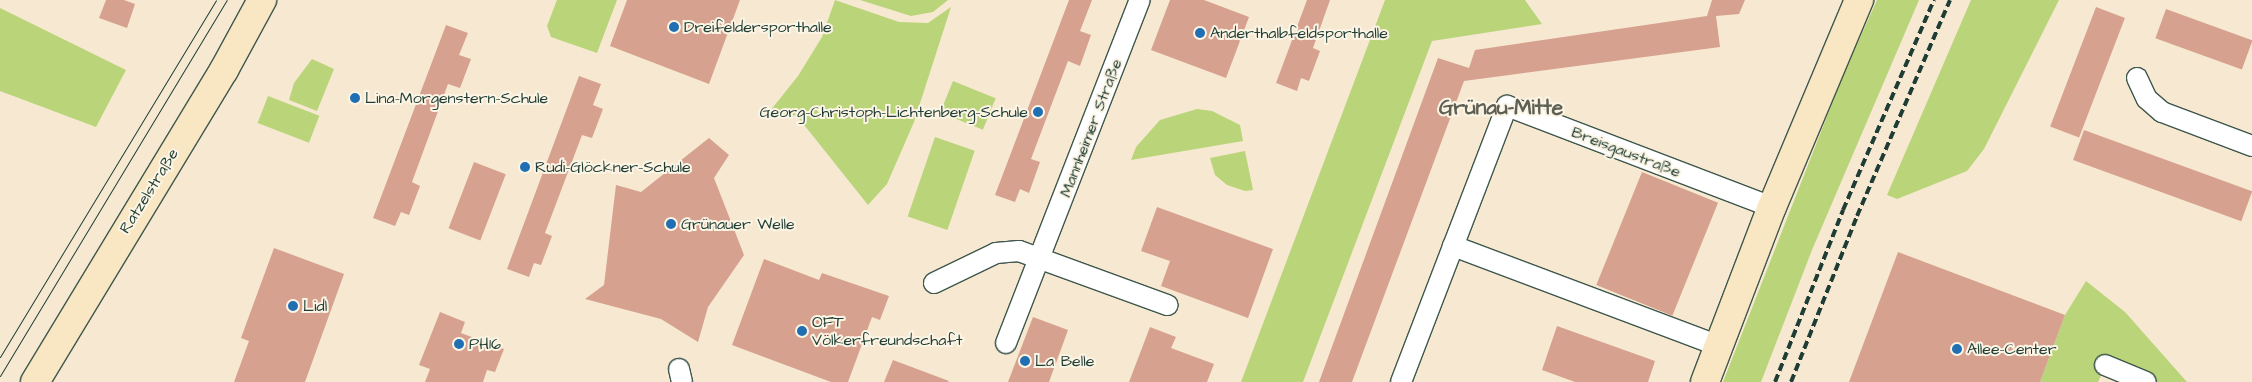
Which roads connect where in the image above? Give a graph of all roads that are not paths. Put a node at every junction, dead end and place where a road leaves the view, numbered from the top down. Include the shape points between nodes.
1 (262, 0) edge
2 (1140, 0) edge
3 (1859, 0) edge
4 (2137, 78) dead end
5 (2252, 146) edge
6 (1772, 207) junction
7 (1453, 246) junction
8 (1040, 256) junction
9 (934, 283) dead end
10 (1167, 305) dead end
11 (1006, 343) dead end
12 (1718, 346) junction
13 (2105, 365) dead end
14 (35, 382) edge
15 (1401, 382) edge
16 (1705, 382) edge
17 (2146, 382) edge

1 - 14 main road, Ratzelstraße via 224,70
2 - 8 street, Mannheimer Straße
3 - 6 main road
4 - 5 street via 2147,99 2162,112
6 - 7 street, Breisgaustraße via 1506,106
6 - 12 main road
7 - 12 street
7 - 15 street, Breisgaustraße
8 - 9 street via 1019,251 996,253
8 - 10 street
8 - 11 street, Mannheimer Straße
12 - 16 main road
13 - 17 street

